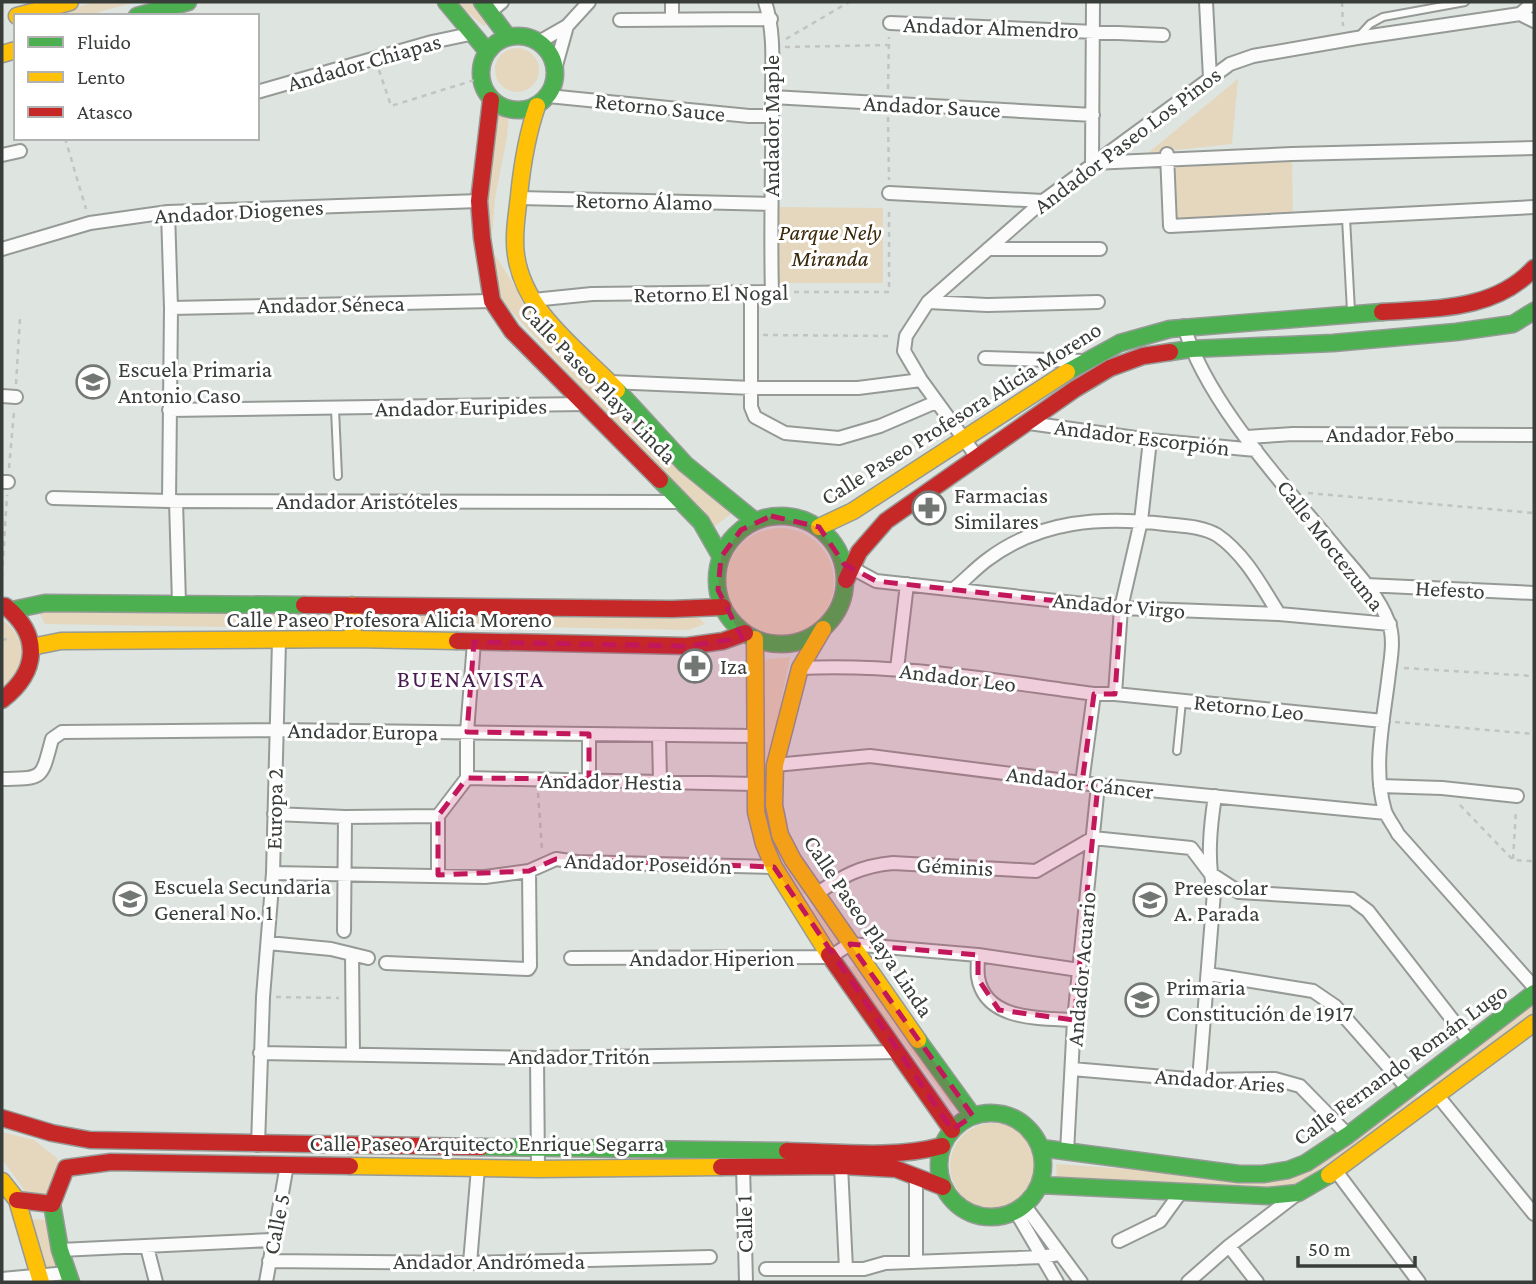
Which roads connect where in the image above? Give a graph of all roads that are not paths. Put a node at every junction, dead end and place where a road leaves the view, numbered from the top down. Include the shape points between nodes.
1 (70, 2) edge
2 (188, 2) edge
3 (446, 2) edge
4 (589, 2) edge
5 (673, 2) edge
6 (765, 2) edge
7 (1093, 2) edge
8 (1206, 2) edge
9 (1465, 2) edge
10 (1534, 2) edge
11 (491, 5) edge
12 (30, 14) edge
13 (144, 14) edge
14 (1520, 14) junction
15 (771, 19) junction
16 (620, 20) dead end
17 (672, 20) junction
18 (1534, 20) edge
19 (890, 23) road end
20 (567, 26) junction
21 (1093, 32) junction
22 (471, 34) junction
23 (1163, 36) dead end
24 (508, 37) junction
25 (1357, 38) junction
26 (539, 42) junction
27 (487, 51) junction
28 (555, 69) junction
29 (1210, 78) junction
30 (259, 91) edge
31 (772, 97) junction
32 (491, 100) junction
33 (542, 101) junction
34 (1093, 115) junction
35 (772, 116) junction
36 (1534, 148) edge
37 (20, 151) dead end
38 (2, 155) edge
39 (1167, 158) junction
40 (1092, 163) junction
41 (889, 193) dead end
42 (519, 198) junction
43 (480, 201) junction
44 (1043, 201) junction
45 (770, 204) junction
46 (1534, 207) edge
47 (168, 212) junction
48 (1346, 218) junction
49 (2, 249) edge
50 (988, 249) junction
51 (1100, 249) dead end
52 (1534, 268) edge
53 (772, 292) joint
54 (751, 294) junction
55 (533, 300) junction
56 (492, 301) junction
57 (928, 302) junction
58 (1097, 302) dead end
59 (171, 308) junction
60 (1534, 311) edge
61 (1351, 314) junction
62 (1184, 326) junction
63 (1191, 349) junction
64 (985, 358) dead end
65 (1083, 361) junction
66 (921, 380) junction
67 (610, 382) junction
68 (751, 388) junction
69 (2, 396) edge
70 (16, 397) road end
71 (936, 402) junction
72 (587, 404) junction
73 (335, 409) junction
74 (169, 410) junction
75 (1029, 423) junction
76 (1534, 435) edge
77 (1247, 437) junction
78 (964, 439) junction
79 (1150, 440) junction
80 (1256, 450) junction
81 (976, 457) junction
82 (338, 476) dead end
83 (53, 498) dead end
84 (173, 501) junction
85 (682, 502) junction
86 (755, 521) junction
87 (1141, 521) junction
88 (819, 527) junction
89 (721, 557) junction
90 (849, 574) junction
91 (907, 584) junction
92 (1366, 585) junction
93 (956, 588) junction
94 (1534, 593) edge
95 (179, 603) junction
96 (352, 605) junction
97 (7, 607) edge
98 (723, 607) junction
99 (1121, 608) junction
100 (1279, 614) junction
101 (1390, 624) junction
102 (823, 629) junction
103 (750, 636) junction
104 (352, 639) junction
105 (279, 640) junction
106 (474, 642) junction
107 (31, 647) junction
108 (800, 668) junction
109 (897, 669) junction
110 (1094, 694) junction
111 (1115, 694) junction
112 (2, 700) edge
113 (1182, 701) junction
114 (1383, 721) junction
115 (276, 730) junction
116 (467, 732) junction
117 (589, 734) junction
118 (660, 735) junction
119 (754, 736) junction
120 (1177, 751) dead end
121 (775, 765) junction
122 (467, 778) junction
123 (2, 779) edge
124 (589, 779) junction
125 (660, 781) junction
126 (1082, 783) junction
127 (755, 784) junction
128 (1098, 785) junction
129 (1380, 786) junction
130 (1214, 796) junction
131 (1517, 796) road end
132 (1386, 813) junction
133 (274, 814) junction
134 (438, 816) junction
135 (345, 817) junction
136 (1093, 838) junction
137 (774, 867) junction
138 (529, 871) junction
139 (273, 873) junction
140 (344, 873) junction
141 (1210, 873) junction
142 (438, 875) junction
143 (816, 894) junction
144 (344, 932) dead end
145 (268, 943) junction
146 (850, 944) junction
147 (352, 954) junction
148 (978, 955) junction
149 (830, 957) junction
150 (368, 958) dead end
151 (571, 958) dead end
152 (386, 963) dead end
153 (1079, 970) junction
154 (1208, 974) junction
155 (1534, 987) edge
156 (1534, 993) edge
157 (1074, 1020) junction
158 (1534, 1023) edge
159 (1469, 1041) junction
160 (898, 1052) junction
161 (260, 1053) junction
162 (353, 1054) junction
163 (537, 1058) junction
164 (1072, 1069) junction
165 (1199, 1080) junction
166 (1408, 1089) junction
167 (1438, 1096) junction
168 (973, 1115) junction
169 (2, 1118) edge
170 (952, 1130) junction
171 (52, 1133) junction
172 (1348, 1135) junction
173 (258, 1145) junction
174 (942, 1146) junction
175 (538, 1147) junction
176 (1041, 1148) junction
177 (1067, 1152) junction
178 (288, 1165) junction
179 (743, 1166) junction
180 (841, 1166) junction
181 (66, 1168) junction
182 (478, 1168) junction
183 (538, 1169) junction
184 (1336, 1171) junction
185 (916, 1176) junction
186 (1040, 1185) junction
187 (943, 1187) junction
188 (7, 1191) edge
189 (1181, 1192) junction
190 (1298, 1193) junction
191 (52, 1204) junction
192 (1021, 1209) junction
193 (1534, 1214) edge
194 (272, 1240) junction
195 (1119, 1241) dead end
196 (1229, 1246) junction
197 (147, 1247) junction
198 (60, 1250) junction
199 (1058, 1254) junction
200 (710, 1257) dead end
201 (1042, 1257) junction
202 (269, 1261) junction
203 (916, 1262) junction
204 (470, 1263) junction
205 (766, 1269) dead end
206 (846, 1269) junction
207 (864, 1275) edge
208 (39, 1278) edge
209 (69, 1278) edge
210 (2, 1279) edge
211 (156, 1282) edge
212 (267, 1282) edge
213 (746, 1282) edge
214 (1057, 1282) edge
215 (1081, 1282) edge
216 (1188, 1282) edge
217 (1257, 1282) edge
218 (1419, 1282) edge

1 - 12 street
2 - 13 street
3 - 22 street
4 - 20 street
5 - 17 street
6 - 15 street, Andador Maple
7 - 21 street
8 - 29 street
9 - 25 lane via 1383,17
10 - 14 street
11 - 24 street
14 - 18 street
14 - 25 street, Andador Paseo Los Pinos
15 - 17 street
15 - 31 street, Andador Maple
16 - 17 street
19 - 21 street, Andador Almendro
20 - 26 street
20 - 28 street
21 - 23 street, Andador Almendro
21 - 34 street
22 - 27 street
22 - 30 street, Andador Chiapas
24 - 26 street via 524,36
24 - 27 street
25 - 29 street, Andador Paseo Los Pinos via 1253,56
26 - 28 street
27 - 32 street via 481,78
28 - 33 street via 554,83
29 - 40 street, Andador Paseo Los Pinos
31 - 34 street, Andador Sauce
31 - 35 street, Andador Maple
32 - 33 street via 513,111
32 - 43 street, Calle Paseo Playa Linda
33 - 35 street, Retorno Sauce
33 - 42 street, Calle Paseo Playa Linda via 524,154
34 - 40 street
35 - 45 street, Andador Maple
36 - 39 street
37 - 38 street
39 - 40 street
39 - 48 street via 1170,226
40 - 44 street, Andador Paseo Los Pinos
41 - 44 street
42 - 45 street, Retorno Álamo
42 - 55 street, Calle Paseo Playa Linda via 516,258
43 - 47 street, Andador Diogenes
43 - 56 street, Calle Paseo Playa Linda
44 - 50 street, Andador Paseo Los Pinos
45 - 53 street, Andador Maple
46 - 48 street
47 - 49 street, Andador Diogenes via 90,223
47 - 59 street
48 - 61 lane
50 - 51 street
50 - 57 street, Andador Paseo Los Pinos
52 - 61 street, Calle Paseo Profesora Alicia Moreno via 1507,293 1485,302
53 - 54 street, Retorno El Nogal
54 - 55 street, Retorno El Nogal via 592,294
54 - 68 street
55 - 67 street, Calle Paseo Playa Linda via 570,345
56 - 59 street, Andador Séneca
56 - 72 street, Calle Paseo Playa Linda via 512,331
57 - 58 street
57 - 66 street, Andador Paseo Los Pinos via 906,336 904,351
59 - 74 street
60 - 63 street, Calle Paseo Profesora Alicia Moreno via 1513,324 1456,332
61 - 62 street, Calle Paseo Profesora Alicia Moreno
62 - 63 street, Calle Moctezuma
62 - 65 street, Calle Paseo Profesora Alicia Moreno via 1114,344
63 - 75 street, Calle Paseo Profesora Alicia Moreno via 1143,356 1110,368
63 - 77 street, Calle Moctezuma
64 - 65 street
65 - 78 street, Calle Paseo Profesora Alicia Moreno
66 - 68 street via 858,387
66 - 71 street
67 - 68 street
67 - 86 street, Calle Paseo Playa Linda via 702,481
68 - 71 street via 755,417 785,433 839,438
69 - 70 street
71 - 78 street
72 - 73 street, Andador Euripides
72 - 85 street, Calle Paseo Playa Linda
73 - 74 street, Andador Euripides
73 - 82 lane
74 - 84 street
75 - 79 street, Andador Escorpión
75 - 81 street, Calle Paseo Profesora Alicia Moreno
76 - 77 street, Andador Febo
77 - 80 street, Calle Moctezuma
78 - 81 street
78 - 88 street, Calle Paseo Profesora Alicia Moreno via 853,511
79 - 80 street, Andador Escorpión
79 - 87 street
80 - 92 street, Calle Moctezuma
81 - 90 street, Calle Paseo Profesora Alicia Moreno via 886,521 859,552
83 - 84 street, Andador Aristóteles
84 - 85 street, Andador Aristóteles
84 - 95 street
85 - 89 street, Calle Paseo Playa Linda via 701,522
86 - 88 street via 788,516
86 - 89 street via 729,542
87 - 93 street via 1079,521 1055,527 986,560
87 - 99 street
87 - 100 street via 1200,528 1217,535 1247,563
88 - 90 street via 833,541
89 - 98 street via 718,590
90 - 91 street, Andador Virgo
90 - 102 street via 835,615
91 - 93 street, Andador Virgo
91 - 109 street
92 - 94 street, Hefesto
92 - 101 street, Calle Moctezuma
93 - 99 street, Andador Virgo
95 - 96 street, Calle Paseo Profesora Alicia Moreno
95 - 97 street, Calle Paseo Profesora Alicia Moreno
96 - 98 street, Calle Paseo Profesora Alicia Moreno
96 - 104 street
97 - 107 street via 25,626
98 - 103 street
99 - 100 street, Andador Virgo
99 - 111 street
100 - 101 street, Andador Virgo
101 - 114 street, Calle Moctezuma
102 - 103 street via 802,641 779,645
102 - 108 street, Calle Paseo Playa Linda
103 - 106 street, Calle Paseo Profesora Alicia Moreno via 687,646
103 - 119 street, Calle Paseo Playa Linda
104 - 105 street, Calle Paseo Profesora Alicia Moreno
104 - 106 street, Calle Paseo Profesora Alicia Moreno
105 - 107 street, Calle Paseo Profesora Alicia Moreno via 61,641
105 - 115 street, Europa 2
106 - 116 street
107 - 112 street via 24,680
108 - 109 street, Andador Leo
108 - 121 street, Calle Paseo Playa Linda
109 - 110 street, Andador Leo
110 - 111 street, Andador Leo
110 - 126 street
111 - 113 street, Retorno Leo
113 - 114 street, Retorno Leo
113 - 120 lane
114 - 129 street, Calle Moctezuma
115 - 116 street, Andador Europa
115 - 123 street, Andador Europa via 62,732 52,739 44,770 36,778
115 - 133 street, Europa 2
116 - 117 street, Andador Europa
116 - 122 street
117 - 118 street, Andador Europa
117 - 124 street
118 - 119 street, Andador Europa
118 - 125 street
119 - 127 street, Calle Paseo Playa Linda
121 - 126 street, Andador Cáncer via 870,756
121 - 143 street, Calle Paseo Playa Linda via 774,805 780,835
122 - 124 street, Andador Hestia
122 - 134 street
124 - 125 street, Andador Hestia
125 - 127 street, Andador Hestia
126 - 128 street, Andador Cáncer
127 - 137 street, Calle Paseo Playa Linda via 756,813
128 - 130 street, Andador Cáncer
128 - 136 street, Andador Acuario
129 - 131 street
129 - 132 street, Calle Moctezuma
130 - 132 street, Andador Cáncer
130 - 141 street
132 - 155 street, Calle Moctezuma via 1398,834
133 - 135 street
133 - 139 street, Europa 2
134 - 135 street
134 - 142 street
135 - 140 street
136 - 141 street via 1191,848
136 - 143 street, Géminis via 1035,871 870,865
136 - 153 street, Andador Acuario
137 - 138 street, Andador Poseidón via 556,859
137 - 149 street, Calle Paseo Playa Linda
138 - 142 street, Andador Poseidón via 485,877
138 - 152 street via 529,968
139 - 140 street, Andador Poseidón
139 - 145 street, Europa 2
140 - 142 street, Andador Poseidón
140 - 144 street
141 - 154 street via 1214,892
141 - 159 street via 1239,892 1352,899 1367,911
143 - 146 street, Calle Paseo Playa Linda
145 - 147 street
145 - 161 street, Europa 2
146 - 148 street
146 - 149 street
146 - 168 street, Calle Paseo Playa Linda
147 - 150 street
147 - 162 street
148 - 153 street
148 - 157 street via 978,979 999,1010
149 - 151 street, Andador Hiperion
149 - 160 street, Calle Paseo Playa Linda
153 - 157 street, Andador Acuario
154 - 165 street
154 - 166 street via 1312,991 1335,1006
156 - 159 street, Calle Fernando Román Lugo
157 - 164 street, Andador Acuario
158 - 167 street, Calle Fernando Román Lugo
159 - 166 street, Calle Fernando Román Lugo
160 - 163 street, Andador Tritón
160 - 170 street, Calle Paseo Playa Linda
161 - 162 street, Andador Tritón
161 - 173 street, Europa 2
162 - 163 street, Andador Tritón
163 - 175 street
164 - 165 street, Andador Aries
164 - 177 street, Andador Acuario
165 - 172 street, Andador Aries via 1275,1079 1300,1086
166 - 172 street, Calle Fernando Román Lugo
167 - 184 street, Calle Fernando Román Lugo
167 - 193 street
168 - 170 street
168 - 176 street via 1006,1114 1021,1121
169 - 171 street, Calle Paseo Arquitecto Enrique Segarra
170 - 174 street
171 - 173 street, Calle Paseo Arquitecto Enrique Segarra via 90,1140
171 - 181 street via 62,1147
172 - 177 street, Calle Fernando Román Lugo via 1306,1163 1263,1174
173 - 175 street, Calle Paseo Arquitecto Enrique Segarra
174 - 175 street, Calle Paseo Arquitecto Enrique Segarra via 900,1153
174 - 187 street via 939,1174
175 - 183 street
176 - 177 street, Calle Fernando Román Lugo
176 - 186 street via 1044,1167
178 - 181 street, Calle Paseo Arquitecto Enrique Segarra via 111,1162
178 - 182 street, Calle Paseo Arquitecto Enrique Segarra
178 - 194 street, Calle 5
179 - 180 street, Calle Paseo Arquitecto Enrique Segarra
179 - 183 street, Calle Paseo Arquitecto Enrique Segarra
179 - 213 street, Calle 1
180 - 185 street, Calle Paseo Arquitecto Enrique Segarra via 896,1169
180 - 206 street
181 - 191 street
182 - 183 street, Calle Paseo Arquitecto Enrique Segarra
182 - 204 street
184 - 190 street, Calle Fernando Román Lugo
184 - 218 street
185 - 187 street, Calle Paseo Arquitecto Enrique Segarra
185 - 203 street
186 - 189 street, Calle Fernando Román Lugo
186 - 192 street
187 - 192 street via 956,1205 974,1216 995,1219
188 - 191 street via 40,1205
188 - 208 street
189 - 190 street, Calle Fernando Román Lugo
189 - 195 street via 1160,1222
190 - 196 street, Calle Fernando Román Lugo
191 - 198 street
192 - 199 street
192 - 201 street
194 - 197 street
194 - 202 street, Calle 5
196 - 216 street, Calle Fernando Román Lugo
196 - 217 street
197 - 198 street
197 - 211 street
198 - 209 street
199 - 201 street
199 - 215 street
200 - 204 street, Andador Andrómeda
201 - 203 street
201 - 214 street
202 - 204 street, Andador Andrómeda
202 - 212 street, Calle 5
203 - 207 street via 885,1263
205 - 206 street
206 - 207 street
208 - 209 street
208 - 210 street

